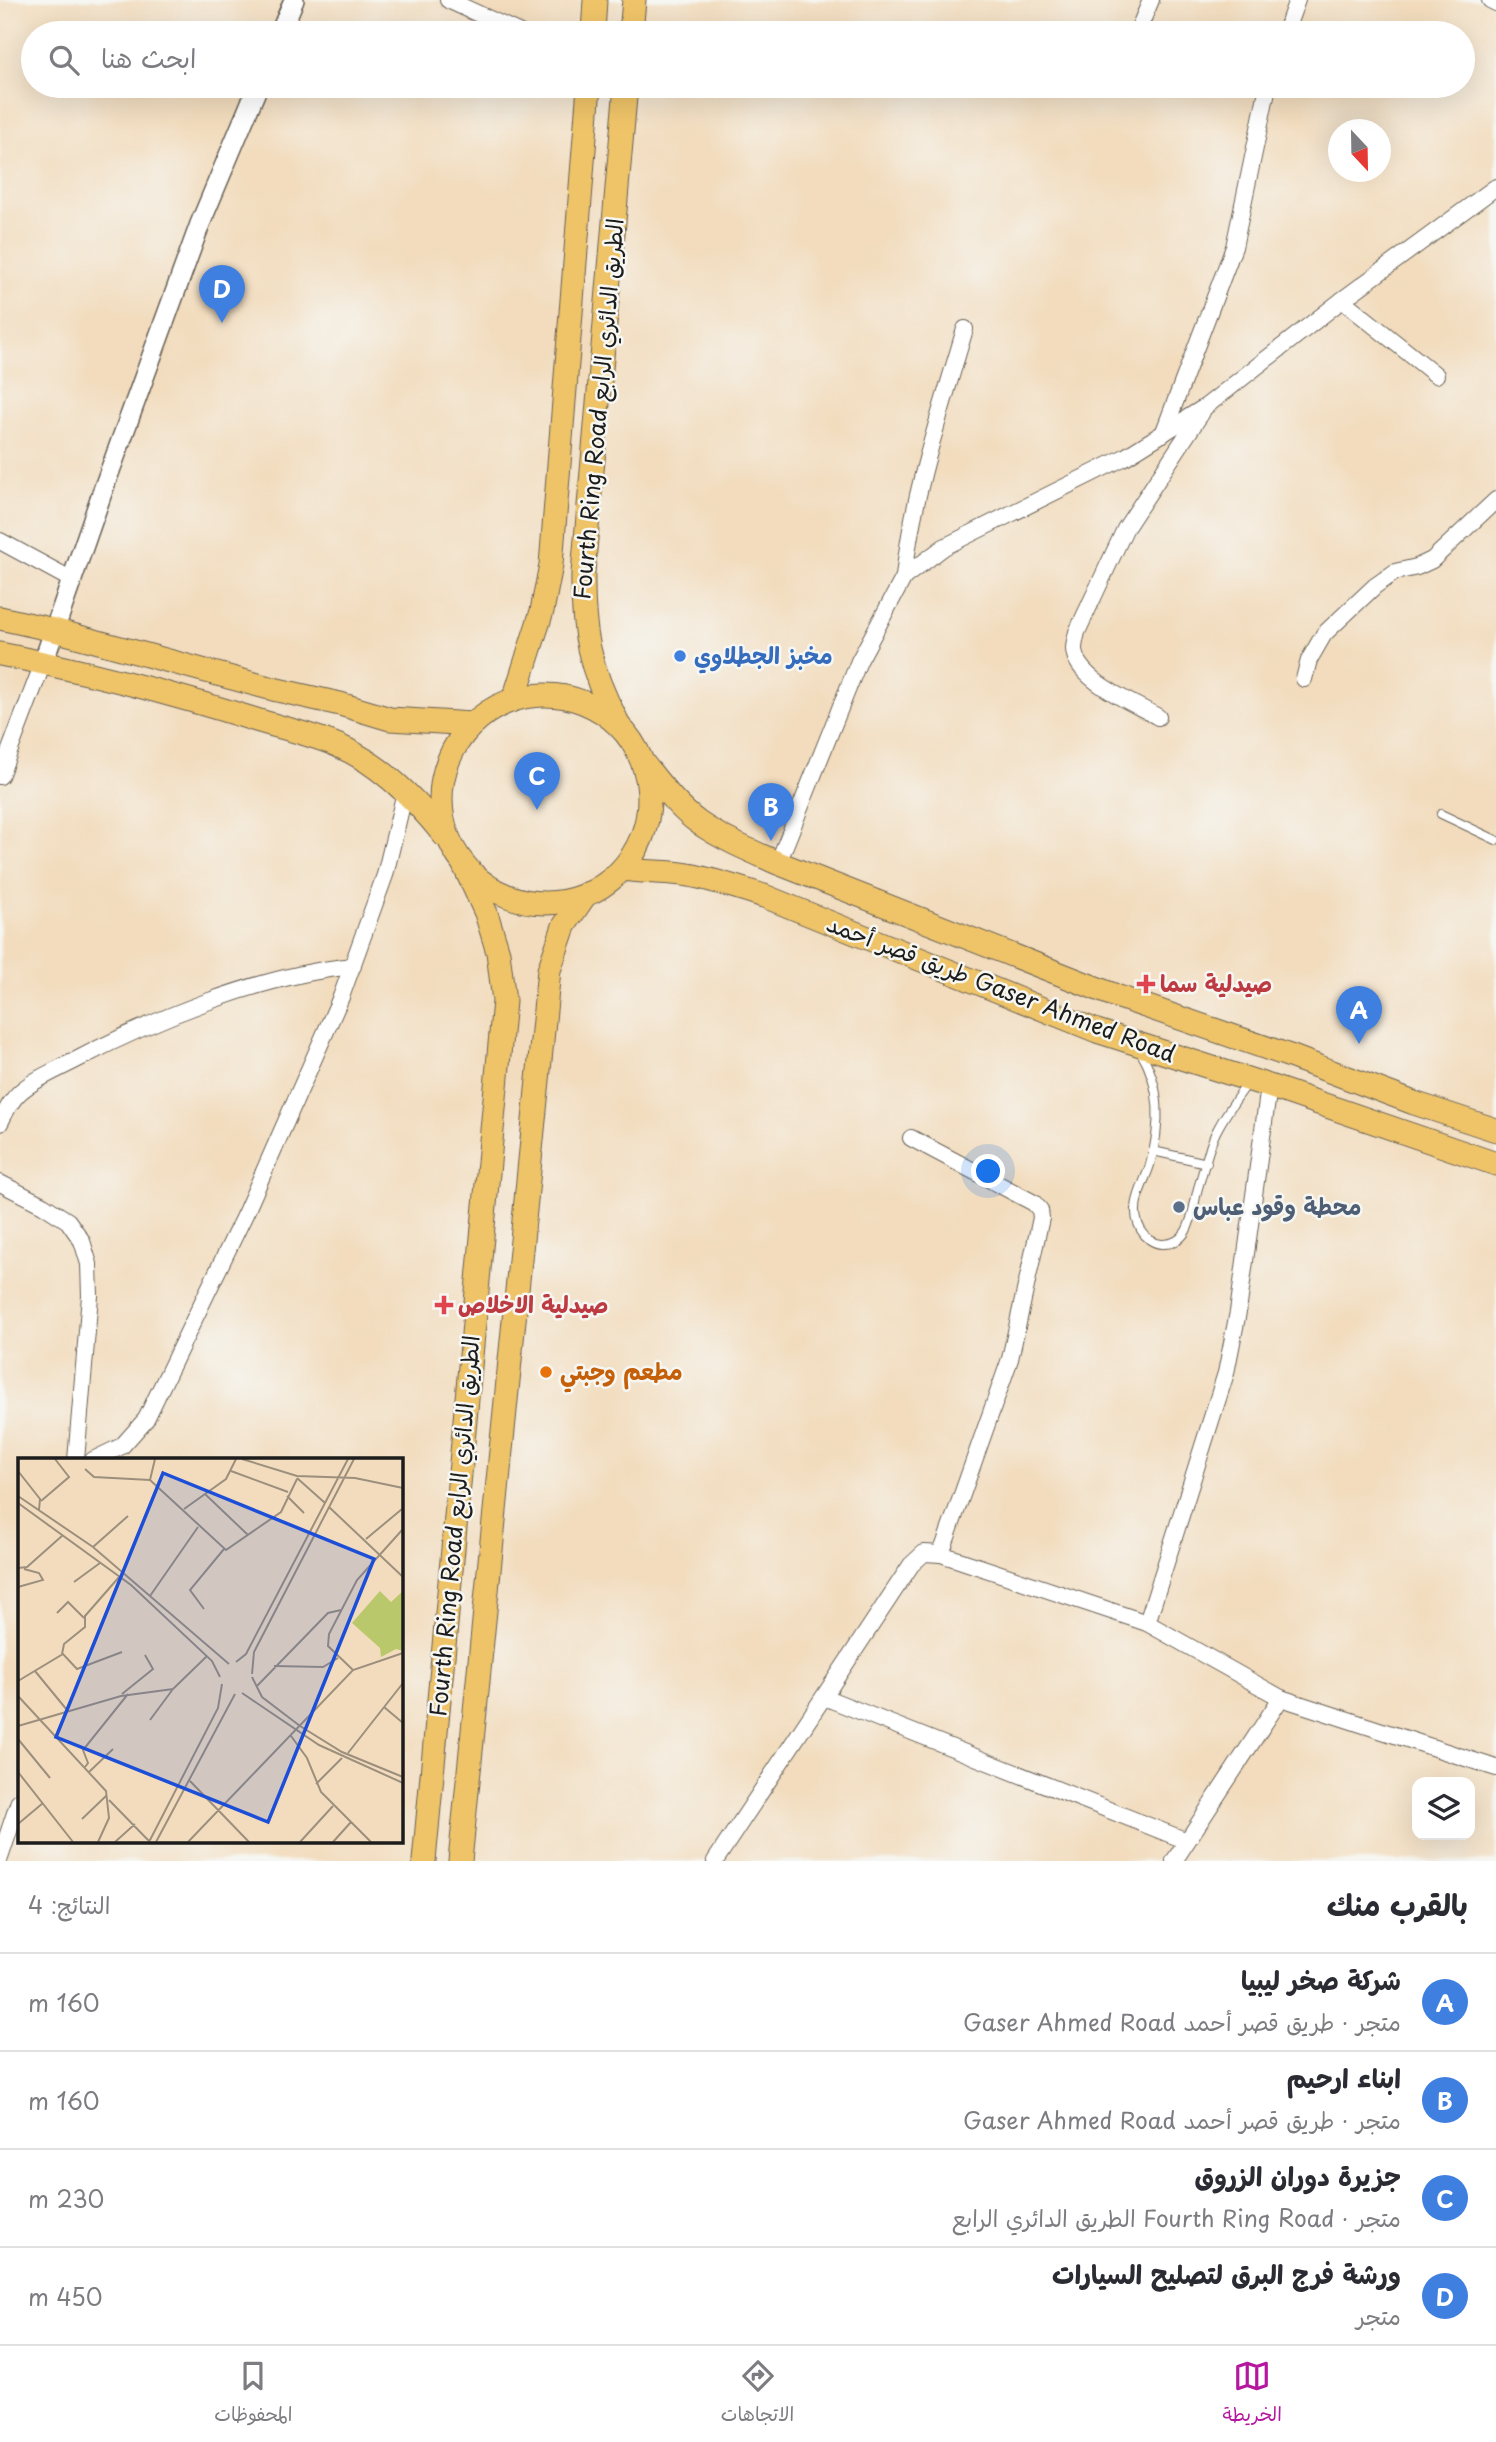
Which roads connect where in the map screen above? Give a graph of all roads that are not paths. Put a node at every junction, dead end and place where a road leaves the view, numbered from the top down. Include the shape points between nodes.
1 (294, 0) edge
2 (448, 0) edge
3 (595, 0) edge
4 (634, 0) edge
5 (1151, 0) edge
6 (1297, 0) edge
7 (1490, 0) edge
8 (1496, 3) edge
9 (285, 21) edge
10 (494, 21) edge
11 (594, 21) edge
12 (632, 21) edge
13 (1142, 21) edge
14 (1289, 21) edge
15 (253, 98) edge
16 (588, 98) edge
17 (625, 98) edge
18 (1265, 98) edge
19 (1495, 189) edge
20 (1342, 300) junction
21 (965, 329) dead end
22 (1436, 375) dead end
23 (1205, 407) junction
24 (1163, 434) junction
25 (1496, 500) edge
26 (0, 541) edge
27 (904, 577) junction
28 (72, 580) junction
29 (0, 618) edge
30 (54, 630) junction
31 (0, 654) edge
32 (43, 663) junction
33 (1304, 679) dead end
34 (514, 699) junction
35 (1158, 717) dead end
36 (473, 724) junction
37 (619, 725) junction
38 (643, 763) junction
39 (0, 776) edge
40 (405, 792) junction
41 (1441, 814) dead end
42 (1496, 840) edge
43 (457, 853) junction
44 (778, 863) junction
45 (622, 869) junction
46 (586, 894) junction
47 (353, 966) junction
48 (1135, 1044) junction
49 (1260, 1083) junction
50 (0, 1123) edge
51 (1496, 1130) edge
52 (911, 1138) dead end
53 (1153, 1151) junction
54 (1207, 1163) junction
55 (1496, 1164) edge
56 (0, 1183) edge
57 (76, 1458) edge
58 (98, 1458) edge
59 (941, 1554) junction
60 (1147, 1623) junction
61 (824, 1697) junction
62 (1281, 1698) junction
63 (1496, 1769) edge
64 (18, 1804) edge
65 (1187, 1841) junction
66 (0, 1858) edge
67 (424, 1861) edge
68 (460, 1861) edge
69 (715, 1861) edge
70 (1174, 1861) edge

1 - 9 street
2 - 10 street
3 - 11 main road
4 - 12 main road
5 - 13 street
6 - 14 street
7 - 8 street
15 - 28 street via 200,224
16 - 34 main road via 551,565 542,611
17 - 37 main road, Fourth Ring Road الطريق الدائري الرابع via 583,587 589,657
18 - 24 street via 1234,247
19 - 20 street
20 - 22 street
20 - 23 street
21 - 27 street via 916,494
23 - 24 street
23 - 35 street via 1125,529 1077,632 1074,650 1089,677
24 - 27 street via 944,547
25 - 33 street via 1432,560 1395,572 1375,586 1324,634
26 - 28 street
27 - 44 street via 859,661
28 - 30 street
29 - 30 main road
30 - 32 street
30 - 36 main road via 390,719
31 - 32 main road
32 - 39 street
32 - 40 main road via 167,692 340,746 376,767
34 - 36 main road
34 - 37 main road via 570,697
36 - 43 main road via 453,750 442,780 442,813
37 - 38 main road via 634,742
38 - 44 main road, طريق قصر أحمد Gaser Ahmed Road via 698,822
38 - 45 main road via 649,785 645,830
40 - 43 main road
40 - 47 street via 385,875
41 - 42 lane
43 - 46 main road via 478,879 519,900 564,901
43 - 67 main road, Fourth Ring Road الطريق الدائري الرابع via 486,914 498,952 504,1001
44 - 51 main road, طريق قصر أحمد Gaser Ahmed Road via 1116,996
45 - 46 main road
45 - 48 main road, طريق قصر أحمد Gaser Ahmed Road via 686,874 764,896
46 - 68 main road, Fourth Ring Road الطريق الدائري الرابع via 564,926 549,970
47 - 50 street via 296,974 134,1031 19,1093
47 - 58 street via 246,1212 146,1419 122,1446
48 - 49 main road, طريق قصر أحمد Gaser Ahmed Road
48 - 53 lane via 1156,1085 1159,1109
49 - 54 lane via 1232,1105 1215,1134
49 - 55 main road, طريق قصر أحمد Gaser Ahmed Road
49 - 60 street via 1238,1312 1226,1373
52 - 59 street via 1034,1203 1041,1218 1010,1359
53 - 54 lane
53 - 54 lane via 1135,1213 1144,1236 1158,1244 1174,1244 1183,1236
56 - 57 street via 68,1220 82,1241 89,1264
59 - 60 street
59 - 61 street via 924,1553 911,1566
60 - 62 street
61 - 65 street
61 - 69 street
62 - 63 street
62 - 65 street
64 - 66 street
65 - 70 street

